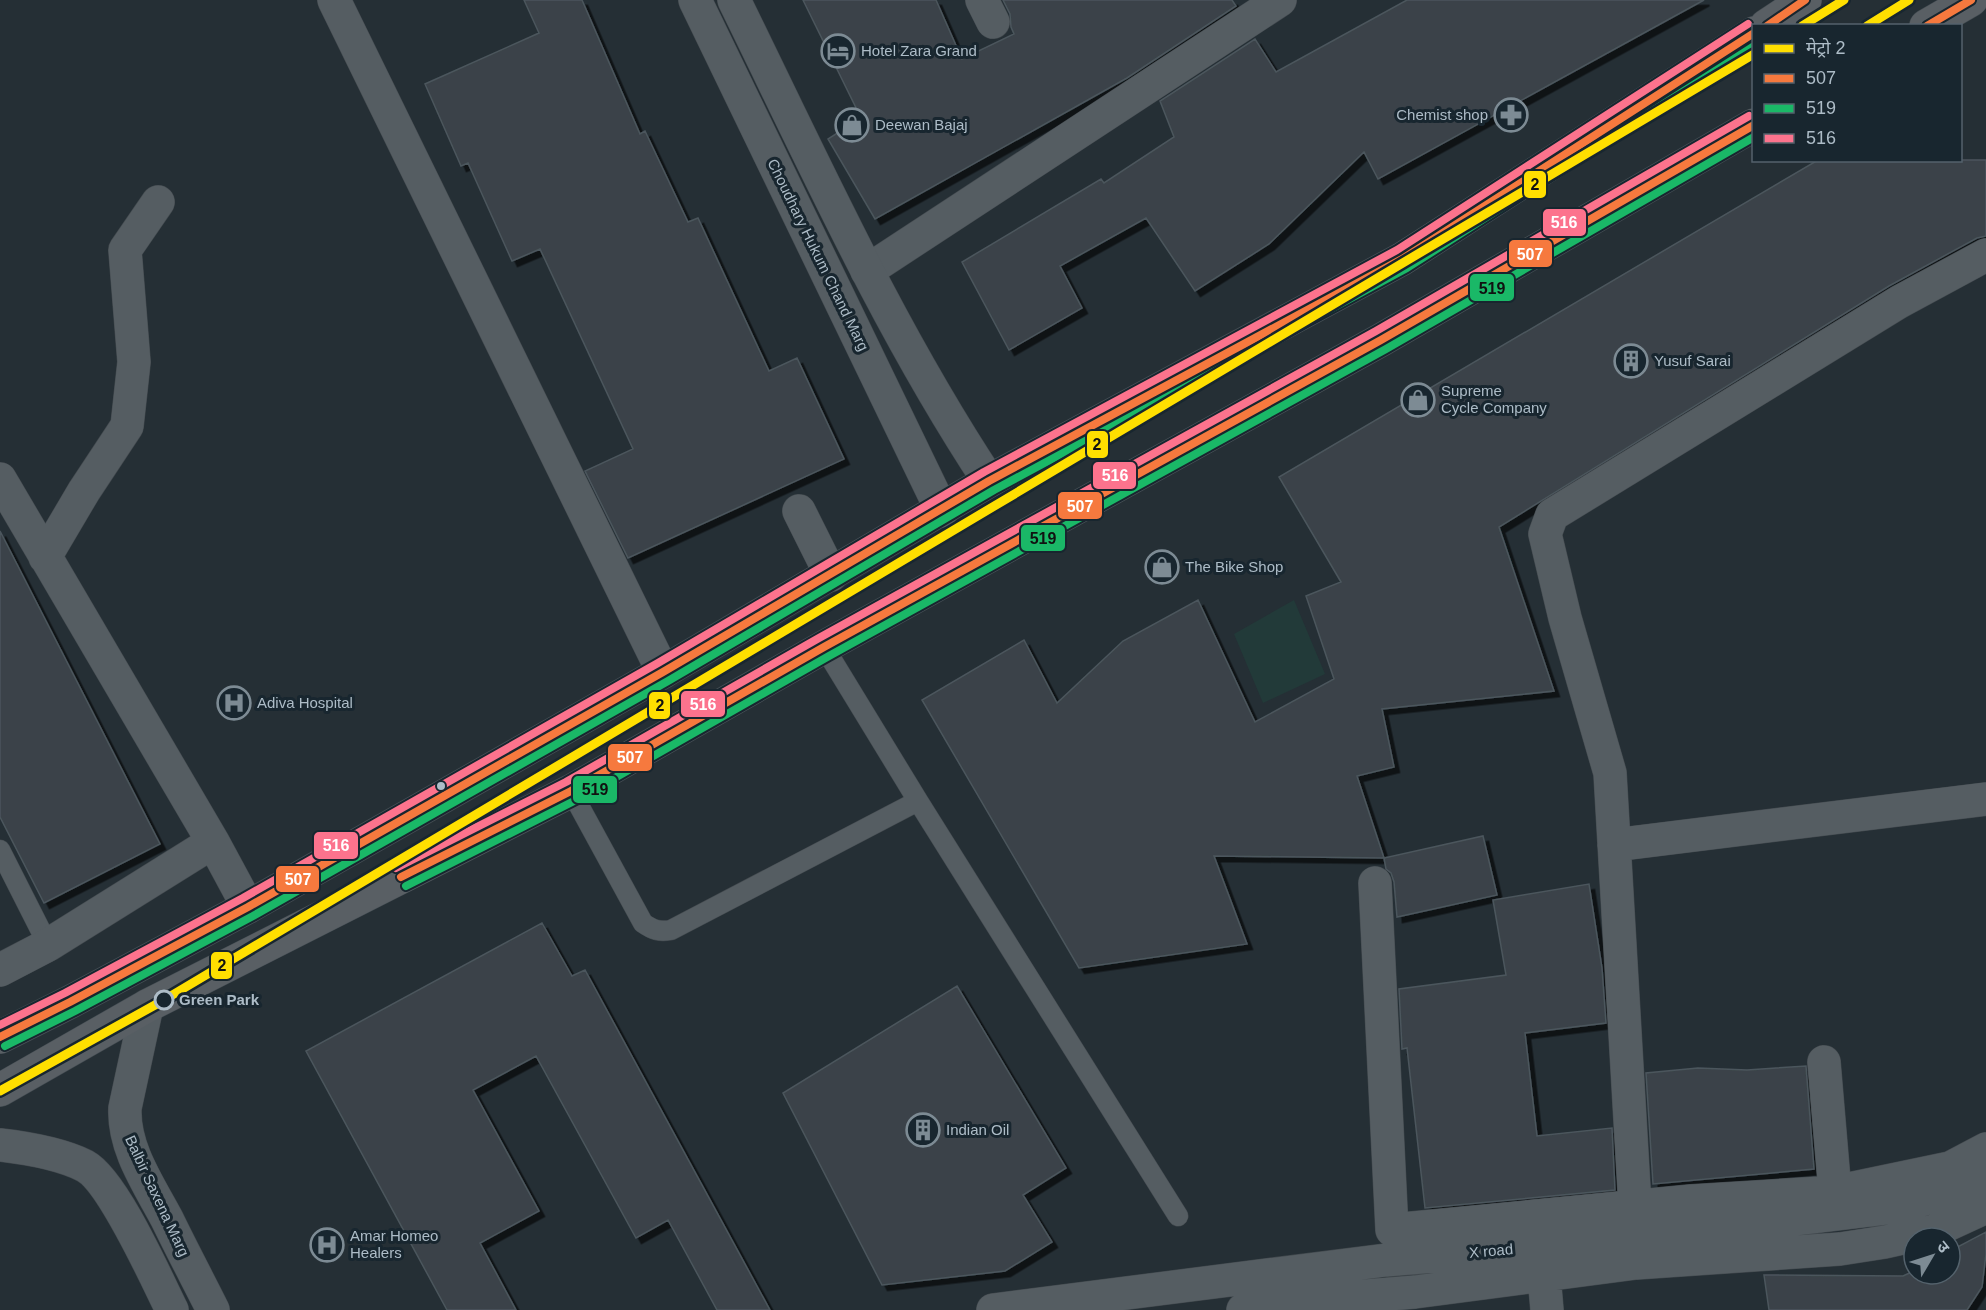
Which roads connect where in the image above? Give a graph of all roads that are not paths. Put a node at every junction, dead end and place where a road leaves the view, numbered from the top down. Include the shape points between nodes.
1 (334, 0) edge
2 (695, 0) edge
3 (734, 0) edge
4 (1280, 0) edge
5 (1805, 0) edge
6 (1971, 0) edge
7 (1769, 24) edge
8 (1929, 24) edge
9 (1752, 34) edge
10 (1752, 126) edge
11 (158, 202) dead end
12 (1986, 255) edge
13 (867, 271) junction
14 (0, 479) edge
15 (989, 481) junction
16 (799, 511) dead end
17 (942, 511) junction
18 (45, 557) junction
19 (831, 575) junction
20 (824, 647) junction
21 (663, 672) junction
22 (571, 791) junction
23 (1986, 799) edge
24 (918, 801) junction
25 (213, 842) junction
26 (1614, 845) junction
27 (0, 850) edge
28 (1375, 882) dead end
29 (248, 907) junction
30 (48, 945) junction
31 (0, 970) edge
32 (147, 1006) junction
33 (0, 1037) edge
34 (1824, 1062) dead end
35 (0, 1090) edge
36 (1986, 1149) edge
37 (7, 1151) edge
38 (1986, 1180) edge
39 (149, 1185) junction
40 (1834, 1192) junction
41 (116, 1201) junction
42 (1635, 1206) junction
43 (1986, 1207) edge
44 (1178, 1216) dead end
45 (1544, 1275) junction
46 (1291, 1306) edge
47 (172, 1310) edge
48 (213, 1310) edge
49 (993, 1310) edge
50 (1243, 1310) edge
51 (1547, 1310) edge

1 - 21 street
2 - 17 street, Choudhary Hukum Chand Marg
3 - 13 street
4 - 13 street
5 - 7 highway
6 - 8 highway
9 - 15 highway via 1402,259
10 - 20 highway via 1381,340
11 - 18 street via 125,250 134,362 127,426
12 - 26 street via 1899,302 1552,515 1545,534 1610,773
13 - 15 street via 937,400
14 - 18 street
15 - 17 highway
16 - 19 street
17 - 19 highway
18 - 25 street
19 - 21 highway
20 - 22 highway
20 - 24 lane
21 - 29 highway
22 - 24 lane via 643,923 660,932 671,930
22 - 32 highway
23 - 26 street
24 - 44 lane
25 - 29 street
25 - 30 street
26 - 42 street
27 - 30 lane
28 - 42 street via 1392,1230
29 - 33 highway
30 - 31 street
32 - 35 highway
32 - 39 street, Balbir Saxena Marg via 124,1122 129,1143
34 - 40 street
36 - 40 street via 1950,1168
37 - 41 street via 62,1157 86,1166
38 - 49 street, X road via 1902,1206 1615,1241 1386,1260
39 - 41 street
39 - 48 street, Balbir Saxena Marg
40 - 42 street
41 - 47 street
43 - 45 street via 1934,1231 1840,1249 1636,1263
45 - 46 street
45 - 51 street
46 - 50 street

